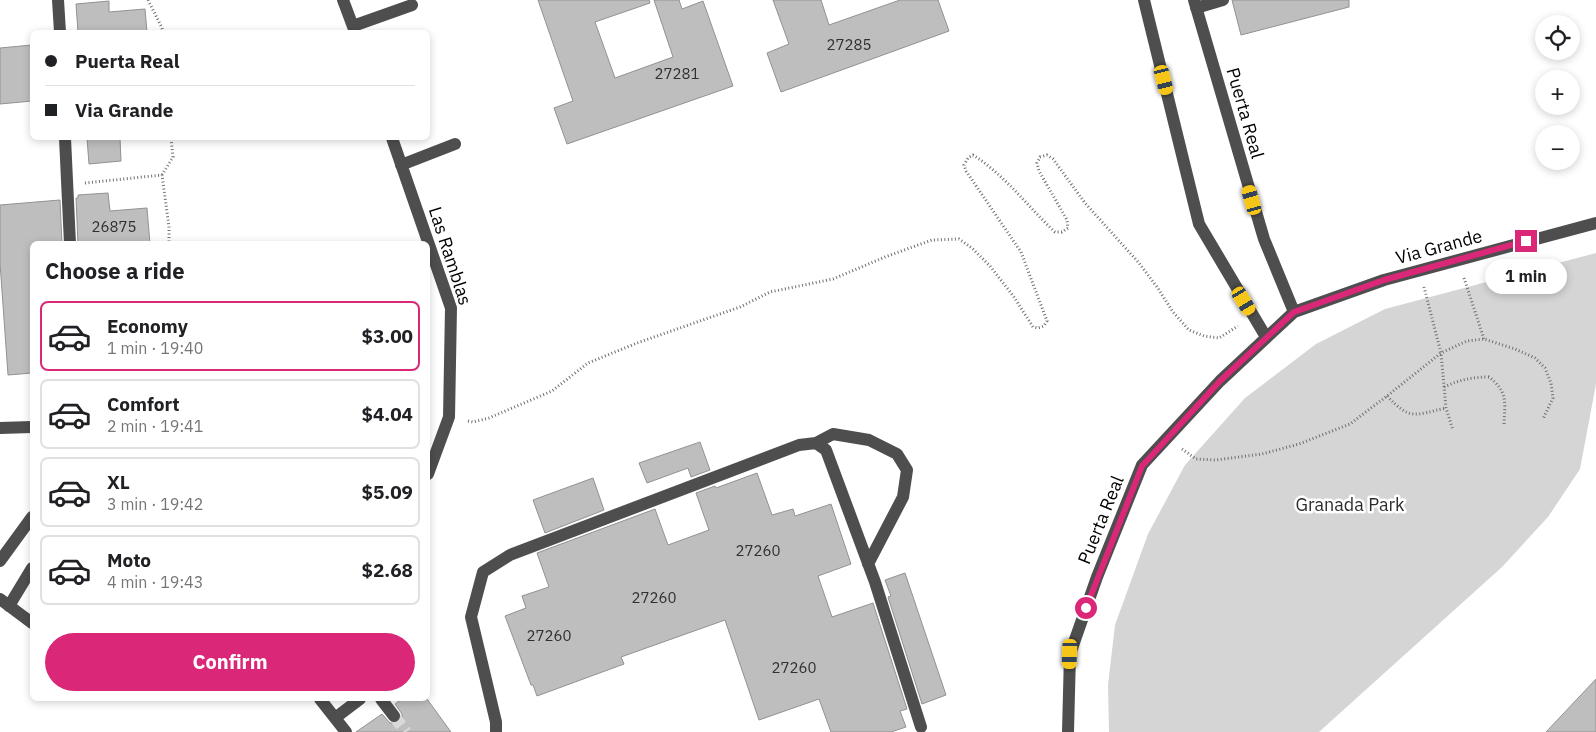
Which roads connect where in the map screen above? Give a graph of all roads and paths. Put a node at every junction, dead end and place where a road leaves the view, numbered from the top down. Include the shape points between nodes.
1 (58, 0) edge
2 (148, 0) edge
3 (343, 0) edge
4 (1144, 0) edge
5 (1222, 0) edge
6 (1195, 4) edge
7 (412, 5) dead end
8 (60, 30) edge
9 (162, 30) edge
10 (354, 30) edge
11 (65, 140) edge
12 (171, 140) edge
13 (393, 140) edge
14 (455, 144) dead end
15 (401, 165) junction
16 (162, 175) junction
17 (67, 184) junction
18 (1596, 223) edge
19 (70, 241) edge
20 (169, 241) edge
21 (428, 241) edge
22 (430, 248) edge
23 (1458, 260) junction
24 (1419, 270) junction
25 (1294, 312) junction
26 (1254, 316) junction
27 (1266, 338) junction
28 (1484, 339) junction
29 (1441, 353) junction
30 (1444, 387) junction
31 (1387, 396) junction
32 (1446, 408) junction
33 (449, 417) junction
34 (1543, 419) dead end
35 (1504, 424) dead end
36 (30, 427) edge
37 (0, 428) edge
38 (1453, 430) dead end
39 (1167, 438) junction
40 (816, 443) junction
41 (430, 469) edge
42 (30, 519) edge
43 (0, 561) edge
44 (868, 564) junction
45 (30, 570) edge
46 (4, 603) edge
47 (30, 622) edge
48 (322, 701) edge
49 (357, 701) edge
50 (382, 701) edge
51 (394, 716) tunnel mouth
52 (335, 718) junction
53 (921, 727) dead end
54 (346, 732) edge
55 (496, 732) edge
56 (1068, 732) edge

1 - 8 street
2 - 9 path
3 - 10 street
4 - 26 street via 1199,224
5 - 6 street
6 - 25 street, Puerta Real via 1264,239
7 - 10 street
11 - 17 street
12 - 16 path via 173,157
13 - 15 street, Las Ramblas
14 - 15 street
15 - 21 street, Las Ramblas
16 - 17 path
16 - 20 path
17 - 19 street
18 - 23 street, Via Grande
22 - 33 street, Las Ramblas via 451,308
23 - 24 street, Via Grande
23 - 28 path
24 - 25 street, Via Grande
24 - 29 path
25 - 27 street, Puerta Real
26 - 27 street
26 - 33 path via 1219,338 1189,330 1139,263 1085,203 1053,159 1047,155 1040,157 1037,163 1067,220 1068,228 1062,232 1055,232 974,155 964,165 966,171 1021,252 1047,321 1044,326 1034,326 990,266 972,248 958,239 938,239 833,279 770,292 637,343 588,363 552,391 489,418 473,422
27 - 39 street, Puerta Real
28 - 29 path via 1467,341
28 - 34 path via 1535,358 1545,368 1553,398
29 - 30 path
29 - 31 path
30 - 32 path
30 - 35 path via 1466,378 1489,377 1500,386 1505,400
31 - 32 path via 1409,414
31 - 39 path via 1350,424 1300,444 1262,454 1216,460 1196,459
32 - 38 path
33 - 41 street, Las Ramblas
36 - 37 street
39 - 56 street, Puerta Real via 1142,466 1070,654
40 - 44 street via 826,450
40 - 44 street via 833,434 869,440 896,454 907,470 903,497
40 - 55 street via 799,445 510,555 483,572 471,617
42 - 43 street
44 - 53 street
45 - 46 street
46 - 47 street
48 - 52 street
49 - 52 street
50 - 51 street
52 - 54 street

